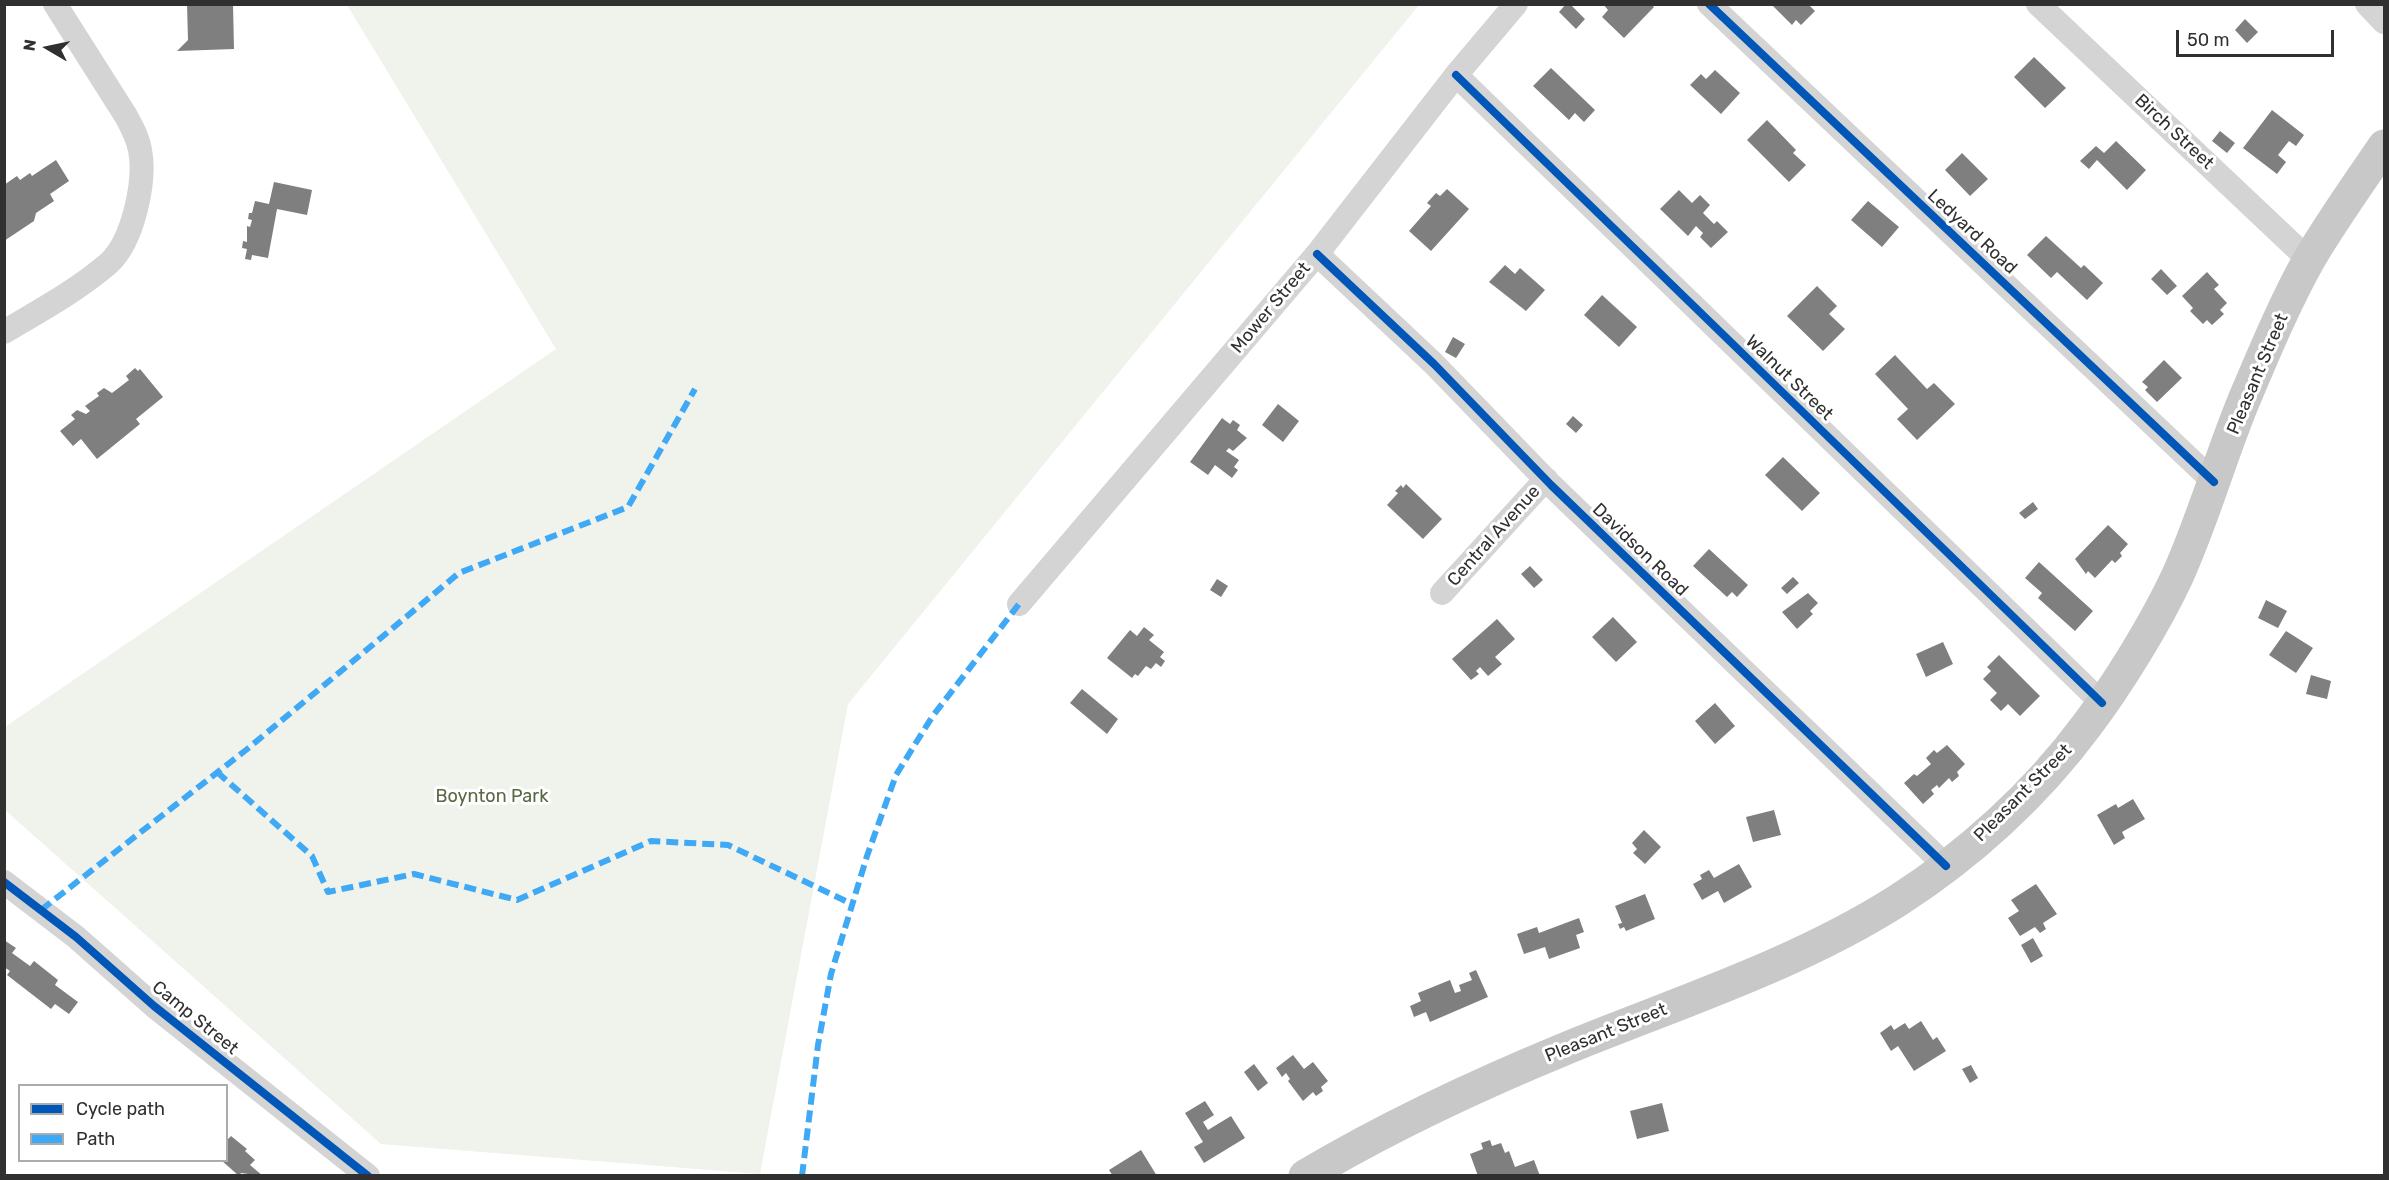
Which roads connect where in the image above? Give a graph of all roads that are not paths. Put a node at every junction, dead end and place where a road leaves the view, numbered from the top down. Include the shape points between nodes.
1 (55, 4) edge
2 (1516, 4) edge
3 (1709, 4) edge
4 (2038, 4) edge
5 (2367, 4) edge
6 (2385, 22) edge
7 (1456, 75) junction
8 (2385, 146) edge
9 (1317, 254) junction
10 (2309, 260) junction
11 (4, 332) edge
12 (1546, 479) junction
13 (2214, 482) junction
14 (1442, 593) dead end
15 (1019, 604) dead end
16 (2102, 703) junction
17 (1946, 866) junction
18 (4, 882) edge
19 (368, 1176) edge
20 (1305, 1176) edge

1 - 11 street via 126,116 140,151 141,185 131,226 111,262
2 - 7 street, Mower Street
3 - 13 street, Ledyard Road
4 - 10 street, Birch Street
5 - 6 street
7 - 9 street, Mower Street
7 - 16 street, Walnut Street
8 - 10 main road, Pleasant Street
9 - 12 street, Davidson Road via 1434,364
9 - 15 street, Mower Street
10 - 13 main road, Pleasant Street via 2242,404
12 - 14 street, Central Avenue
12 - 17 street, Davidson Road
13 - 16 main road, Pleasant Street via 2177,577 2149,630
16 - 17 main road, Pleasant Street via 2047,775 1996,825
17 - 20 main road, Pleasant Street via 1897,901 1839,933 1753,974 1462,1094 1380,1133
18 - 19 street, Camp Street

